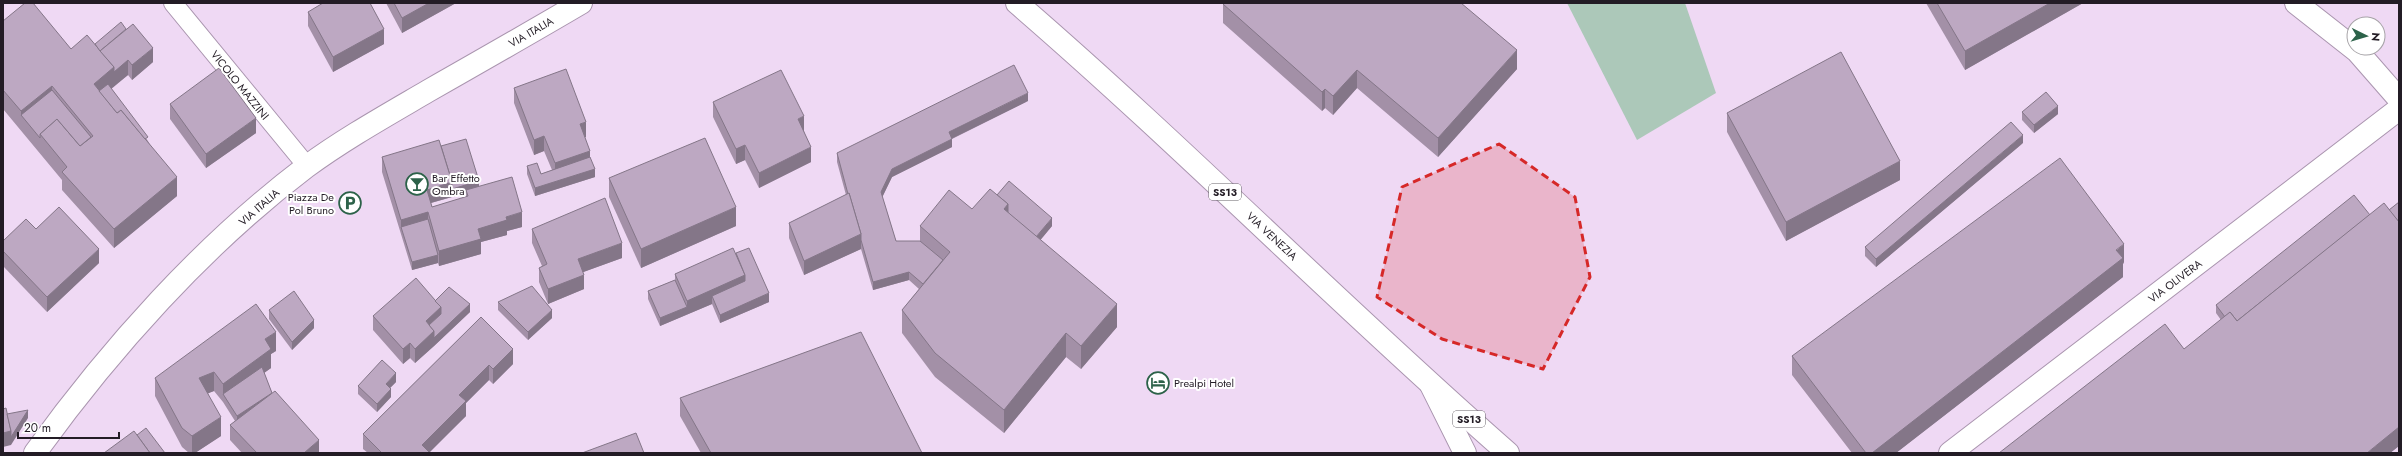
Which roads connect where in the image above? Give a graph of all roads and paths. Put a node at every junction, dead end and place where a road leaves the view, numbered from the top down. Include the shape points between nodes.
1 (173, 3) edge
2 (581, 3) edge
3 (1017, 3) edge
4 (2296, 3) edge
5 (2399, 99) edge
6 (2399, 109) edge
7 (307, 166) junction
8 (1431, 385) junction
9 (34, 453) edge
10 (1465, 453) edge
11 (1508, 453) edge
12 (1950, 453) edge

1 - 7 lane, VICOLO MAZZINI
2 - 7 street, VIA ITALIA via 390,114
3 - 8 street, VIA VENEZIA / SS13 via 1134,107
4 - 5 street via 2357,52
6 - 12 street, VIA OLIVERA
7 - 9 street, VIA ITALIA via 260,204 179,279 66,409
8 - 10 street
8 - 11 street, VIA VENEZIA / SS13

